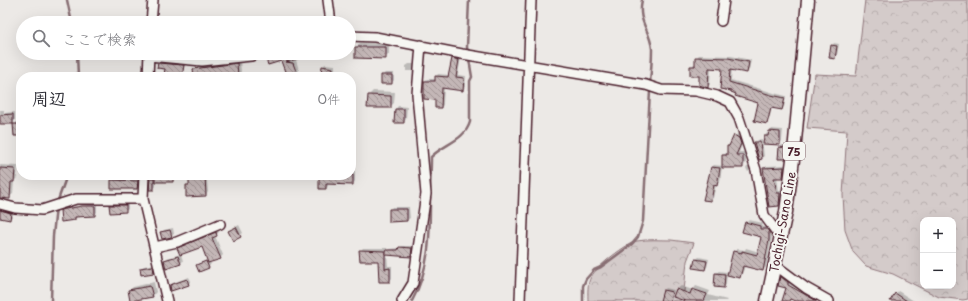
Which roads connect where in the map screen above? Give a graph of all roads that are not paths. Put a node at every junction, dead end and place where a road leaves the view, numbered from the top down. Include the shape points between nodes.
1 (153, 0) edge
2 (328, 0) edge
3 (531, 0) edge
4 (724, 0) edge
5 (808, 0) edge
6 (152, 16) edge
7 (330, 16) edge
8 (721, 21) dead end
9 (356, 36) edge
10 (421, 45) junction
11 (149, 60) edge
12 (193, 60) edge
13 (212, 60) edge
14 (528, 64) junction
15 (148, 72) edge
16 (144, 180) edge
17 (143, 199) junction
18 (0, 204) edge
19 (220, 224) dead end
20 (781, 238) junction
21 (155, 248) junction
22 (775, 265) junction
23 (167, 301) edge
24 (402, 301) edge
25 (520, 301) edge
26 (767, 301) edge
27 (829, 301) edge

1 - 6 street
2 - 7 street
3 - 14 street
4 - 8 street
5 - 20 main road, Tochigi-Sano Line / 75 via 794,152
9 - 10 street
10 - 14 street
10 - 24 street via 417,94 426,194 414,283
11 - 15 street
12 - 13 street
14 - 20 street via 646,85 661,90 696,91 730,102 739,118 753,162 764,215
14 - 25 street
16 - 17 street
17 - 18 street via 76,199 42,210
17 - 21 street
19 - 21 street
20 - 22 main road, Tochigi-Sano Line / 75
21 - 23 street
22 - 26 main road, Tochigi-Sano Line / 75
22 - 27 street

